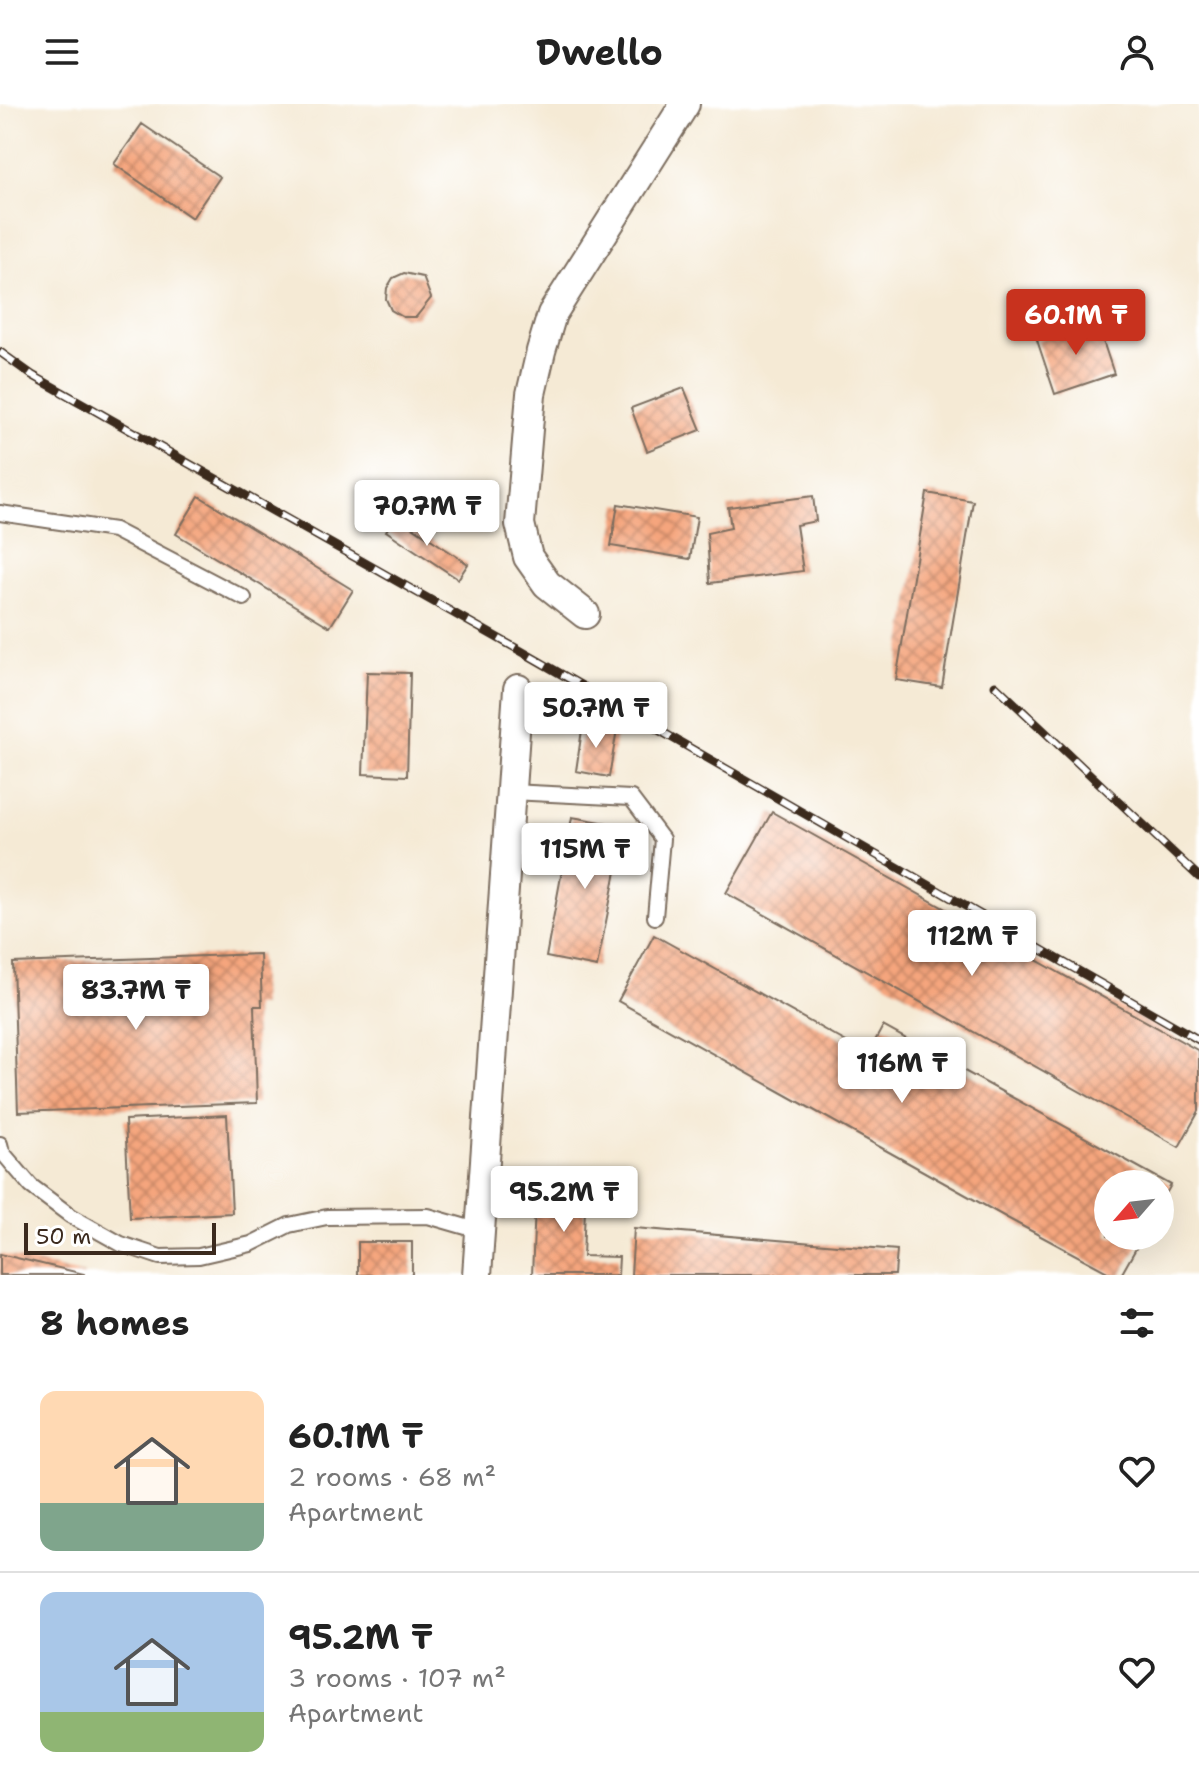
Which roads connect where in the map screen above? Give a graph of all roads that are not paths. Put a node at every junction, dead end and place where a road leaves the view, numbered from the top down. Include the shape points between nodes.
1 (685, 104) edge
2 (0, 513) edge
3 (244, 598) dead end
4 (585, 614) dead end
5 (518, 689) dead end
6 (511, 792) junction
7 (655, 917) dead end
8 (0, 1144) edge
9 (480, 1231) junction
10 (477, 1275) edge

1 - 4 street via 552,314 531,394 520,524 528,557 547,584
2 - 3 lane via 114,530
5 - 6 street
6 - 7 lane via 631,798 662,839
6 - 9 street
8 - 9 lane via 31,1186 71,1216 121,1244 160,1257 199,1256 251,1244 289,1225 327,1217 428,1216
9 - 10 street

